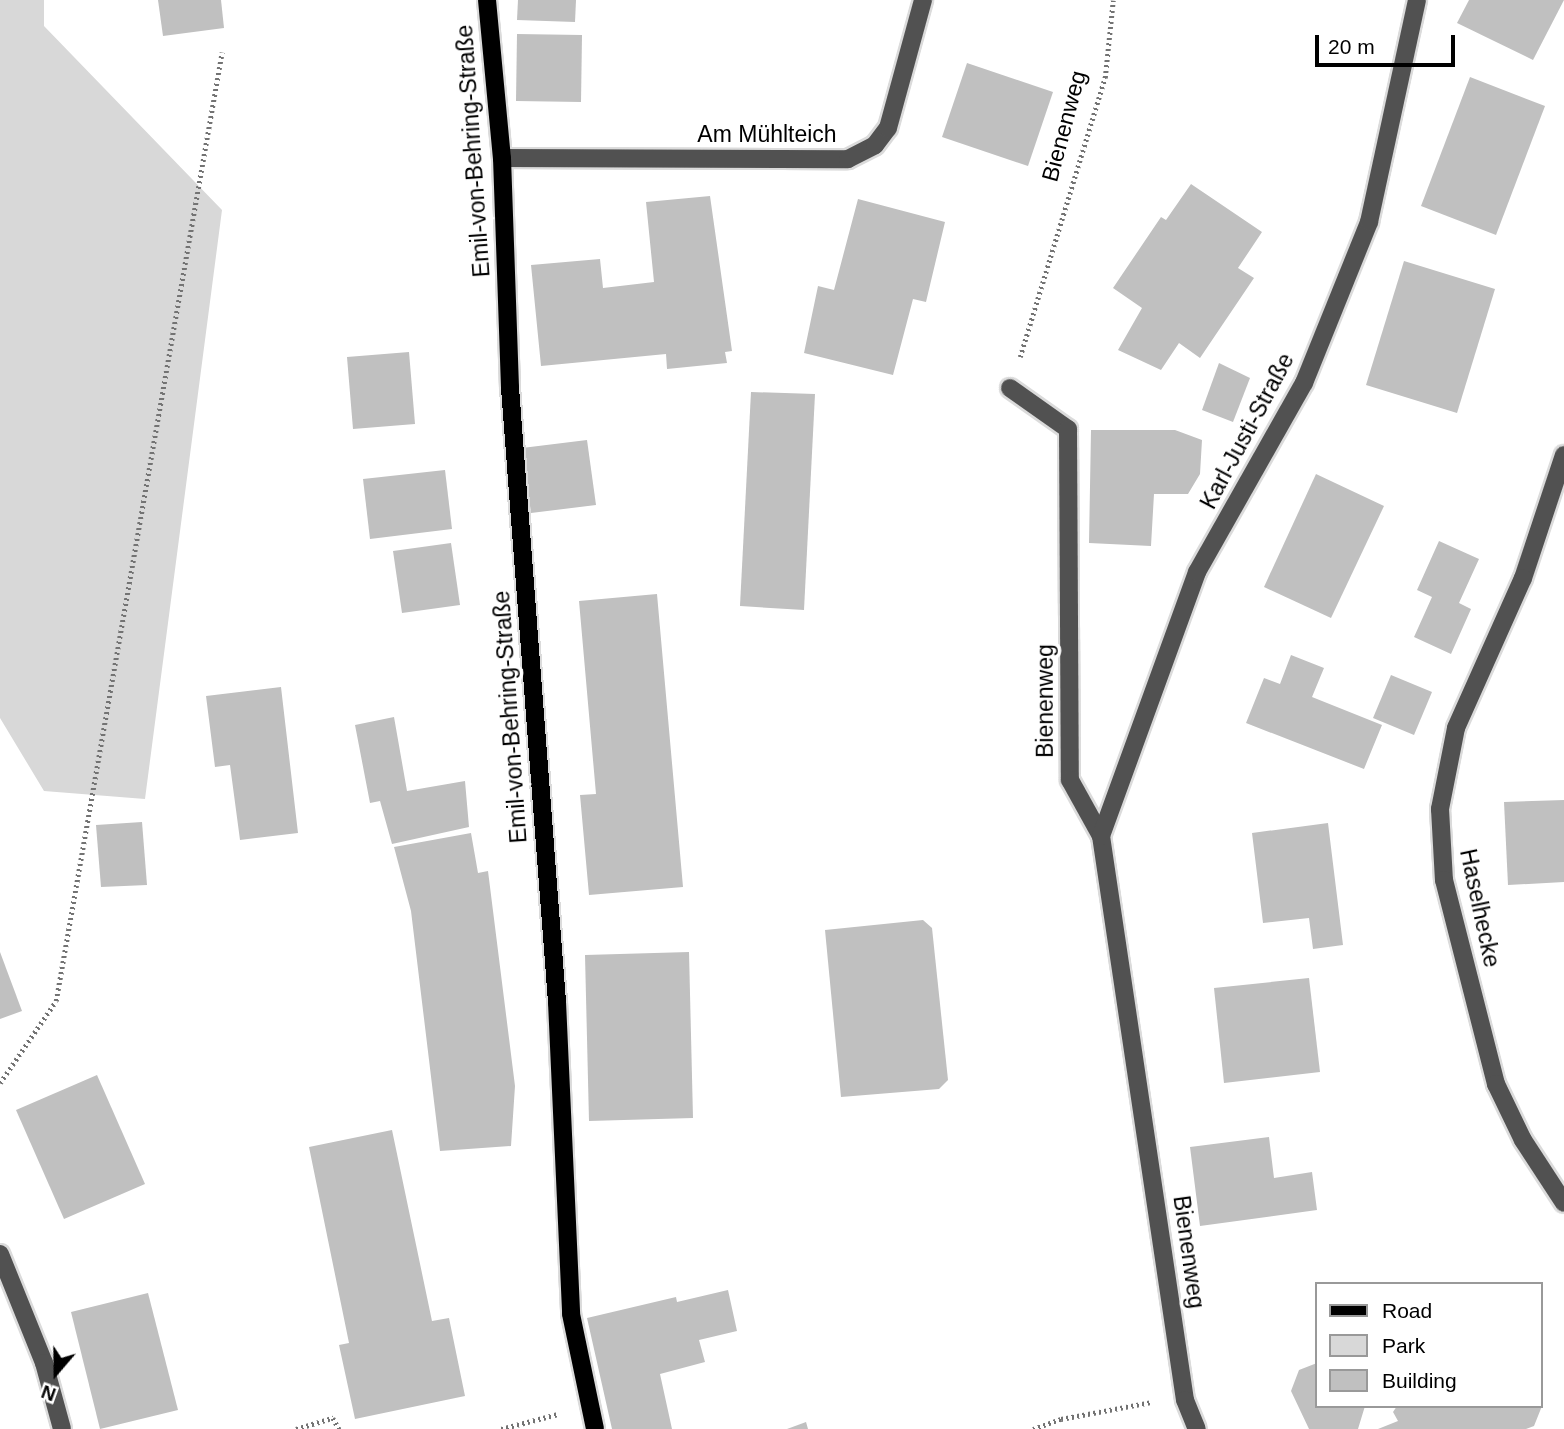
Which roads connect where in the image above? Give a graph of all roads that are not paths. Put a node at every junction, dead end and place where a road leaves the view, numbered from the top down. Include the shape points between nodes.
1 (487, 0) edge
2 (923, 0) edge
3 (1417, 0) edge
4 (502, 158) junction
5 (1010, 388) road end
6 (1564, 455) edge
7 (1101, 836) junction
8 (1564, 1203) edge
9 (0, 1254) edge
10 (62, 1429) edge
11 (595, 1429) edge
12 (1197, 1429) edge

1 - 4 main road, Emil-von-Behring-Straße
2 - 4 street, Am Mühlteich via 888,128 875,145 848,159
3 - 7 street, Karl-Justi-Straße via 1369,222 1304,383 1197,572
4 - 11 main road, Emil-von-Behring-Straße via 510,388 556,1002 571,1314
5 - 7 street, Bienenweg via 1068,429 1070,780
6 - 8 street, Haselhecke via 1523,578 1456,728 1440,809 1444,880 1496,1084 1523,1140
7 - 12 street, Bienenweg via 1185,1400
9 - 10 street via 17,1287

